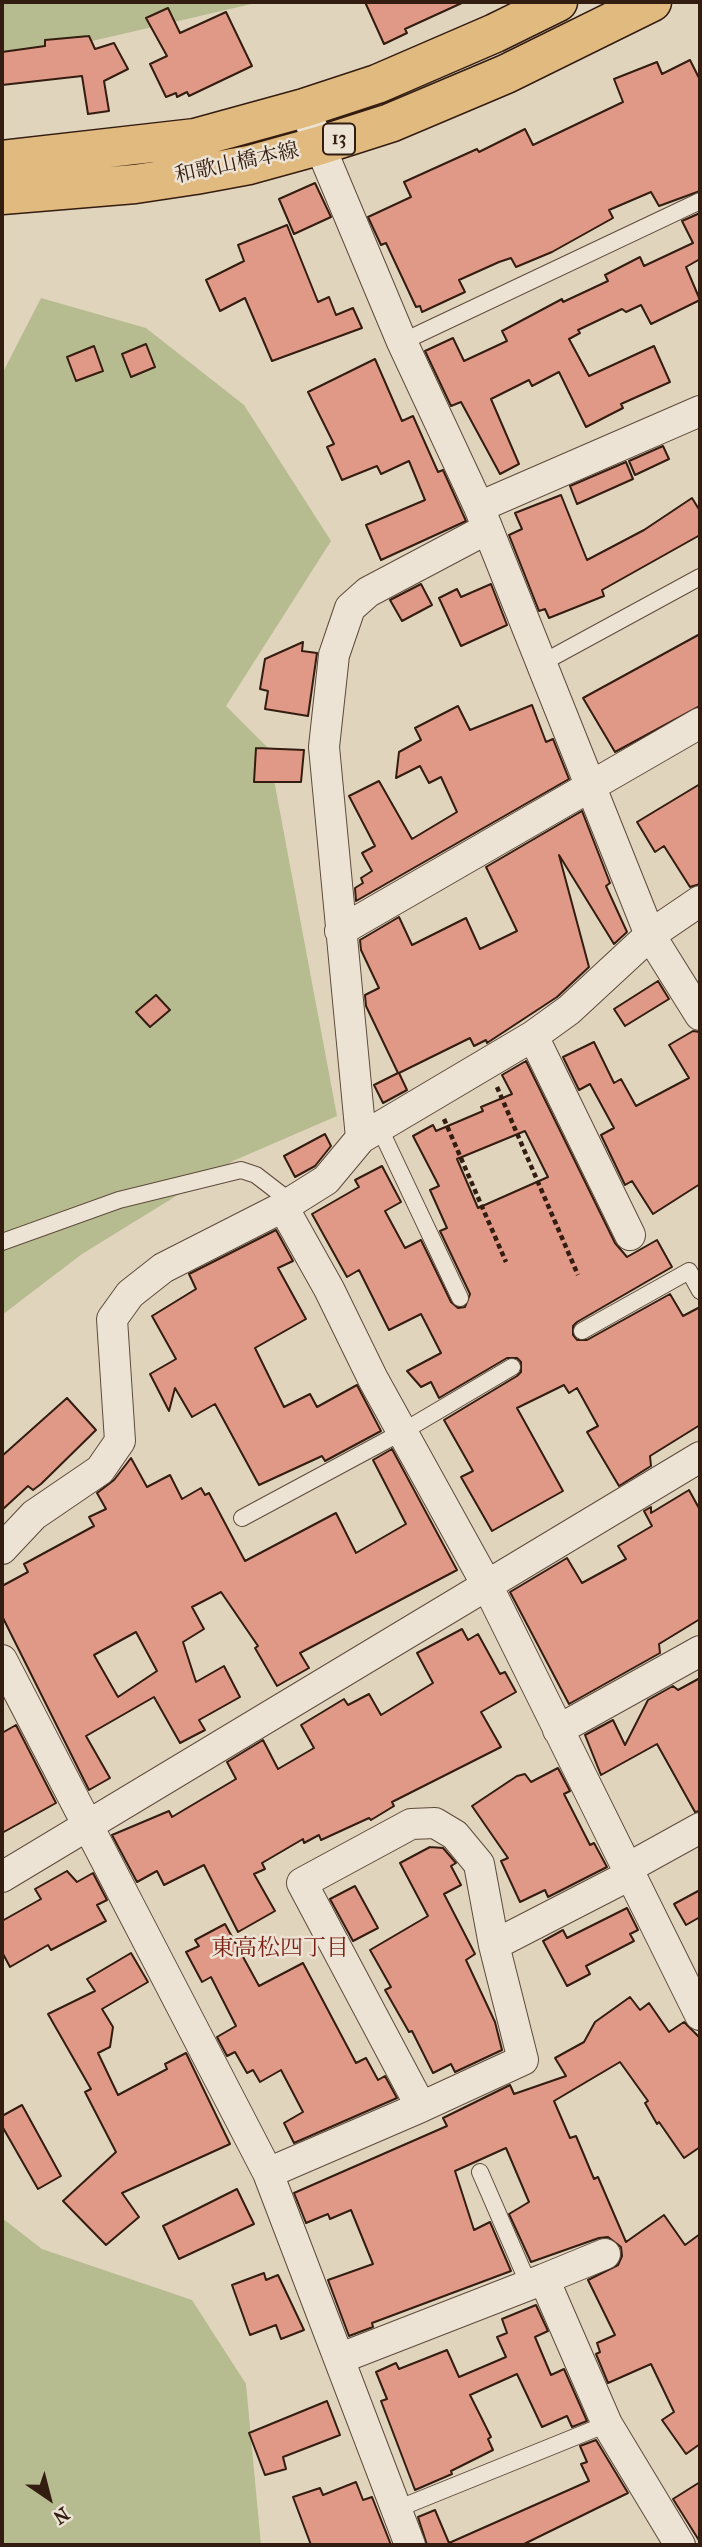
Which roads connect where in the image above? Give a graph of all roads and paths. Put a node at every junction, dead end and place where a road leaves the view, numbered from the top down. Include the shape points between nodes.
1 (558, 2) edge
2 (652, 2) edge
3 (304, 108) junction
4 (318, 146) junction
5 (2, 160) edge
6 (2, 195) edge
7 (700, 201) edge
8 (402, 342) junction
9 (700, 411) edge
10 (483, 518) junction
11 (700, 577) edge
12 (542, 663) junction
13 (700, 723) edge
14 (592, 785) junction
15 (700, 901) edge
16 (340, 931) junction
17 (650, 935) junction
18 (700, 1015) edge
19 (533, 1036) junction
20 (487, 1064) junction
21 (434, 1096) junction
22 (370, 1134) junction
23 (287, 1205) junction
24 (630, 1236) dead end
25 (2, 1242) edge
26 (506, 1262) dead end
27 (578, 1275) dead end
28 (700, 1291) edge
29 (460, 1298) dead end
30 (582, 1331) dead end
31 (512, 1367) dead end
32 (402, 1432) junction
33 (700, 1457) edge
34 (242, 1518) dead end
35 (2, 1549) edge
36 (488, 1587) junction
37 (700, 1651) edge
38 (2, 1660) edge
39 (558, 1730) junction
40 (87, 1824) junction
41 (700, 1828) edge
42 (628, 1872) junction
43 (2, 1877) edge
44 (494, 1945) junction
45 (700, 2015) edge
46 (421, 2107) junction
47 (480, 2172) dead end
48 (268, 2173) junction
49 (605, 2254) dead end
50 (536, 2282) junction
51 (341, 2358) junction
52 (607, 2424) junction
53 (397, 2509) junction
54 (410, 2545) edge
55 (680, 2545) edge

1 - 3 main road, 和歌山橋本線 / 13 via 388,79
2 - 4 main road, 和歌山橋本線 / 13 via 480,85 390,123
3 - 4 street
3 - 5 main road, 和歌山橋本線 / 13 via 195,138
4 - 6 main road, 和歌山橋本線 / 13 via 195,175
4 - 8 street
7 - 8 lane
8 - 10 street
9 - 10 street
10 - 12 street
10 - 16 street via 350,608 334,655 324,747
11 - 12 lane
12 - 14 street
13 - 14 street
14 - 16 street
14 - 17 street
15 - 17 street
16 - 22 street
17 - 18 street
17 - 19 street via 569,1010
19 - 20 street
19 - 24 street
20 - 21 street
20 - 27 path
21 - 22 street
21 - 26 path
22 - 23 street via 327,1180
22 - 29 lane
23 - 25 lane via 256,1175 241,1170 119,1200
23 - 32 street
23 - 35 street via 163,1268 130,1294 112,1319 120,1441 100,1470 34,1515
28 - 30 lane via 689,1271
31 - 32 lane
32 - 34 lane
32 - 36 street
33 - 36 street
36 - 39 street
36 - 40 street
37 - 39 street
38 - 40 street
39 - 42 street
40 - 43 street
40 - 48 street
41 - 42 street
42 - 44 street
42 - 45 street
44 - 46 street via 523,2060
44 - 46 street via 479,1864 455,1835 435,1823 411,1824 302,1883
46 - 48 street
47 - 50 lane
48 - 51 street
49 - 50 street
50 - 51 street
50 - 52 street
51 - 53 street
52 - 53 lane
52 - 55 street
53 - 54 street

